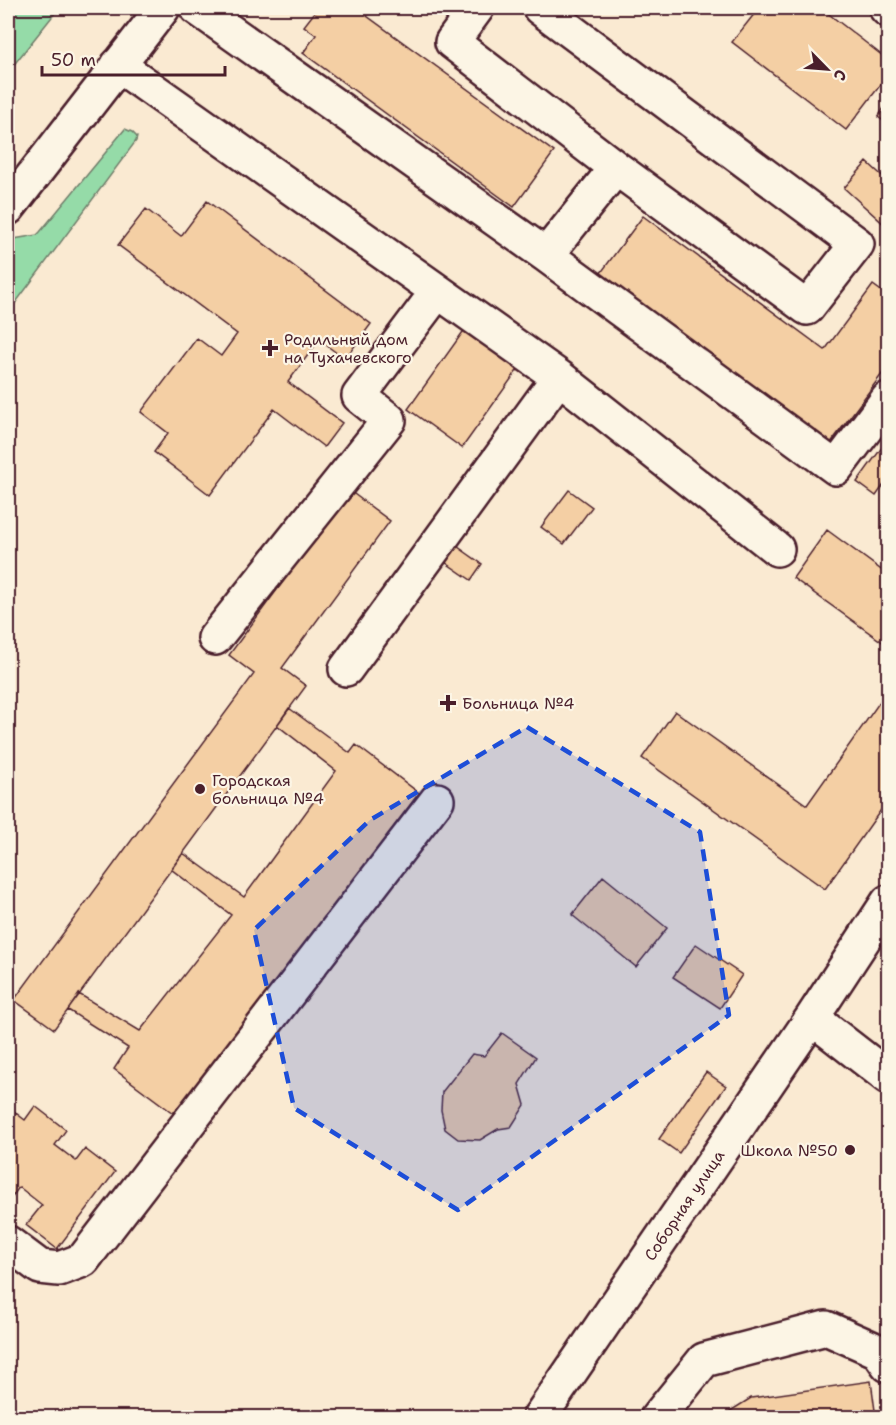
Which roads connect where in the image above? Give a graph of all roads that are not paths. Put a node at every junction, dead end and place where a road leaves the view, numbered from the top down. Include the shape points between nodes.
1 (163, 8) edge
2 (477, 8) edge
3 (540, 8) edge
4 (212, 12) edge
5 (118, 65) junction
6 (616, 168) junction
7 (8, 208) edge
8 (546, 255) junction
9 (437, 292) junction
10 (559, 377) junction
11 (888, 399) edge
12 (777, 549) dead end
13 (215, 638) dead end
14 (346, 669) dead end
15 (437, 800) dead end
16 (888, 902) edge
17 (812, 1018) junction
18 (884, 1065) edge
19 (8, 1243) edge
20 (888, 1365) edge
21 (539, 1418) edge
22 (657, 1418) edge

1 - 5 street
2 - 6 street via 452,42
3 - 6 street via 857,244 807,308
4 - 8 street
5 - 7 street
5 - 9 street
6 - 8 street
8 - 11 street via 836,468
9 - 10 street
9 - 13 street via 359,396 389,420
10 - 12 street
10 - 14 street
15 - 19 street via 83,1260 59,1269 40,1267
16 - 17 street, Соборная улица
17 - 18 street
17 - 21 street, Соборная улица
20 - 22 street via 878,1351 826,1328 704,1360

